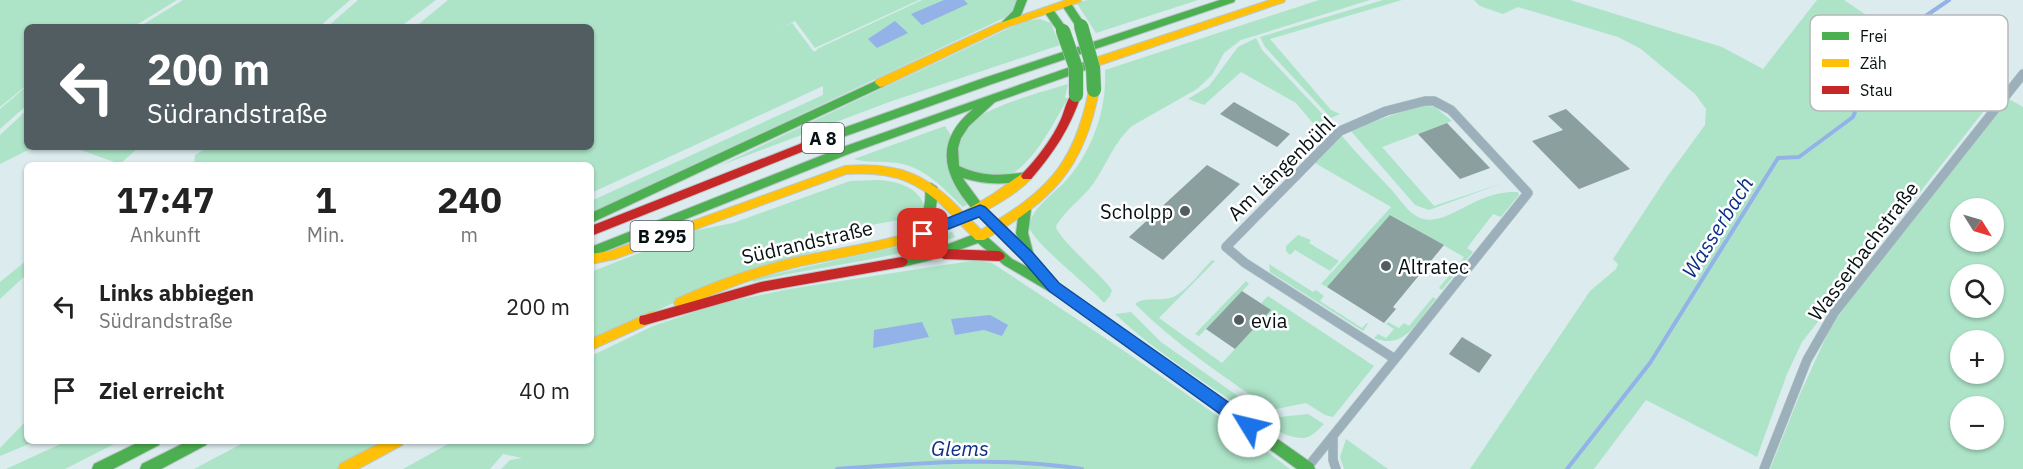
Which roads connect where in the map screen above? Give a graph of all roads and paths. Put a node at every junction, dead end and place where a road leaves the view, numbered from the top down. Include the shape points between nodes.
1 (1022, 0) edge
2 (1230, 0) edge
3 (1280, 0) edge
4 (1068, 1) edge
5 (1044, 5) edge
6 (1001, 26) junction
7 (2023, 74) edge
8 (2008, 93) edge
9 (995, 95) junction
10 (1994, 111) edge
11 (953, 168) junction
12 (1027, 176) junction
13 (931, 187) junction
14 (980, 210) junction
15 (1025, 210) junction
16 (594, 217) edge
17 (963, 219) junction
18 (997, 228) junction
19 (594, 230) edge
20 (980, 237) junction
21 (909, 238) junction
22 (594, 251) edge
23 (940, 254) junction
24 (999, 256) junction
25 (1028, 257) junction
26 (594, 259) edge
27 (1054, 287) junction
28 (645, 320) junction
29 (594, 344) edge
30 (1395, 358) junction
31 (1333, 438) junction
32 (148, 444) edge
33 (195, 444) edge
34 (391, 444) edge
35 (99, 469) edge
36 (147, 469) edge
37 (345, 469) edge
38 (1308, 469) edge
39 (1336, 469) edge
40 (1764, 469) edge

1 - 6 main road, A 8 via 1017,13
2 - 19 main road, A 8 via 848,129
3 - 9 main road, A 8
4 - 5 main road
4 - 15 main road, Südrandstraße, bridge via 1081,26 1093,68 1094,90 1087,131 1072,162
5 - 6 main road, A 8
5 - 12 main road, Südrandstraße, bridge via 1064,31 1074,57 1076,95 1055,143
6 - 16 main road, A 8
7 - 8 street, Wasserbachstraße
9 - 11 main road via 957,132 951,148
9 - 22 main road, A 8 via 732,193
10 - 40 street, Wasserbachstraße via 1834,313 1807,360
11 - 12 main road via 978,180
11 - 14 main road via 958,182
12 - 14 main road, Südrandstraße
13 - 17 main road
13 - 21 main road via 931,216
13 - 26 main road, B 295 via 901,170 854,168 611,256
14 - 17 main road, Südrandstraße
14 - 18 main road
15 - 18 main road, Südrandstraße
15 - 25 main road via 1021,230
17 - 20 main road
17 - 21 main road, Südrandstraße
18 - 20 main road, Südrandstraße
18 - 25 main road
20 - 23 main road, Südrandstraße
20 - 24 main road
21 - 28 main road, Südrandstraße via 738,278
23 - 24 main road
23 - 28 main road, Südrandstraße via 744,290
24 - 27 main road
25 - 27 main road
27 - 38 main road
28 - 29 main road, Südrandstraße
30 - 30 street, Am Längenbühl via 1528,193 1451,110 1436,102 1421,101 1340,131 1226,247
30 - 31 street, Am Längenbühl
31 - 38 street, Am Längenbühl
31 - 39 street
32 - 35 main road
33 - 36 main road
34 - 37 main road

